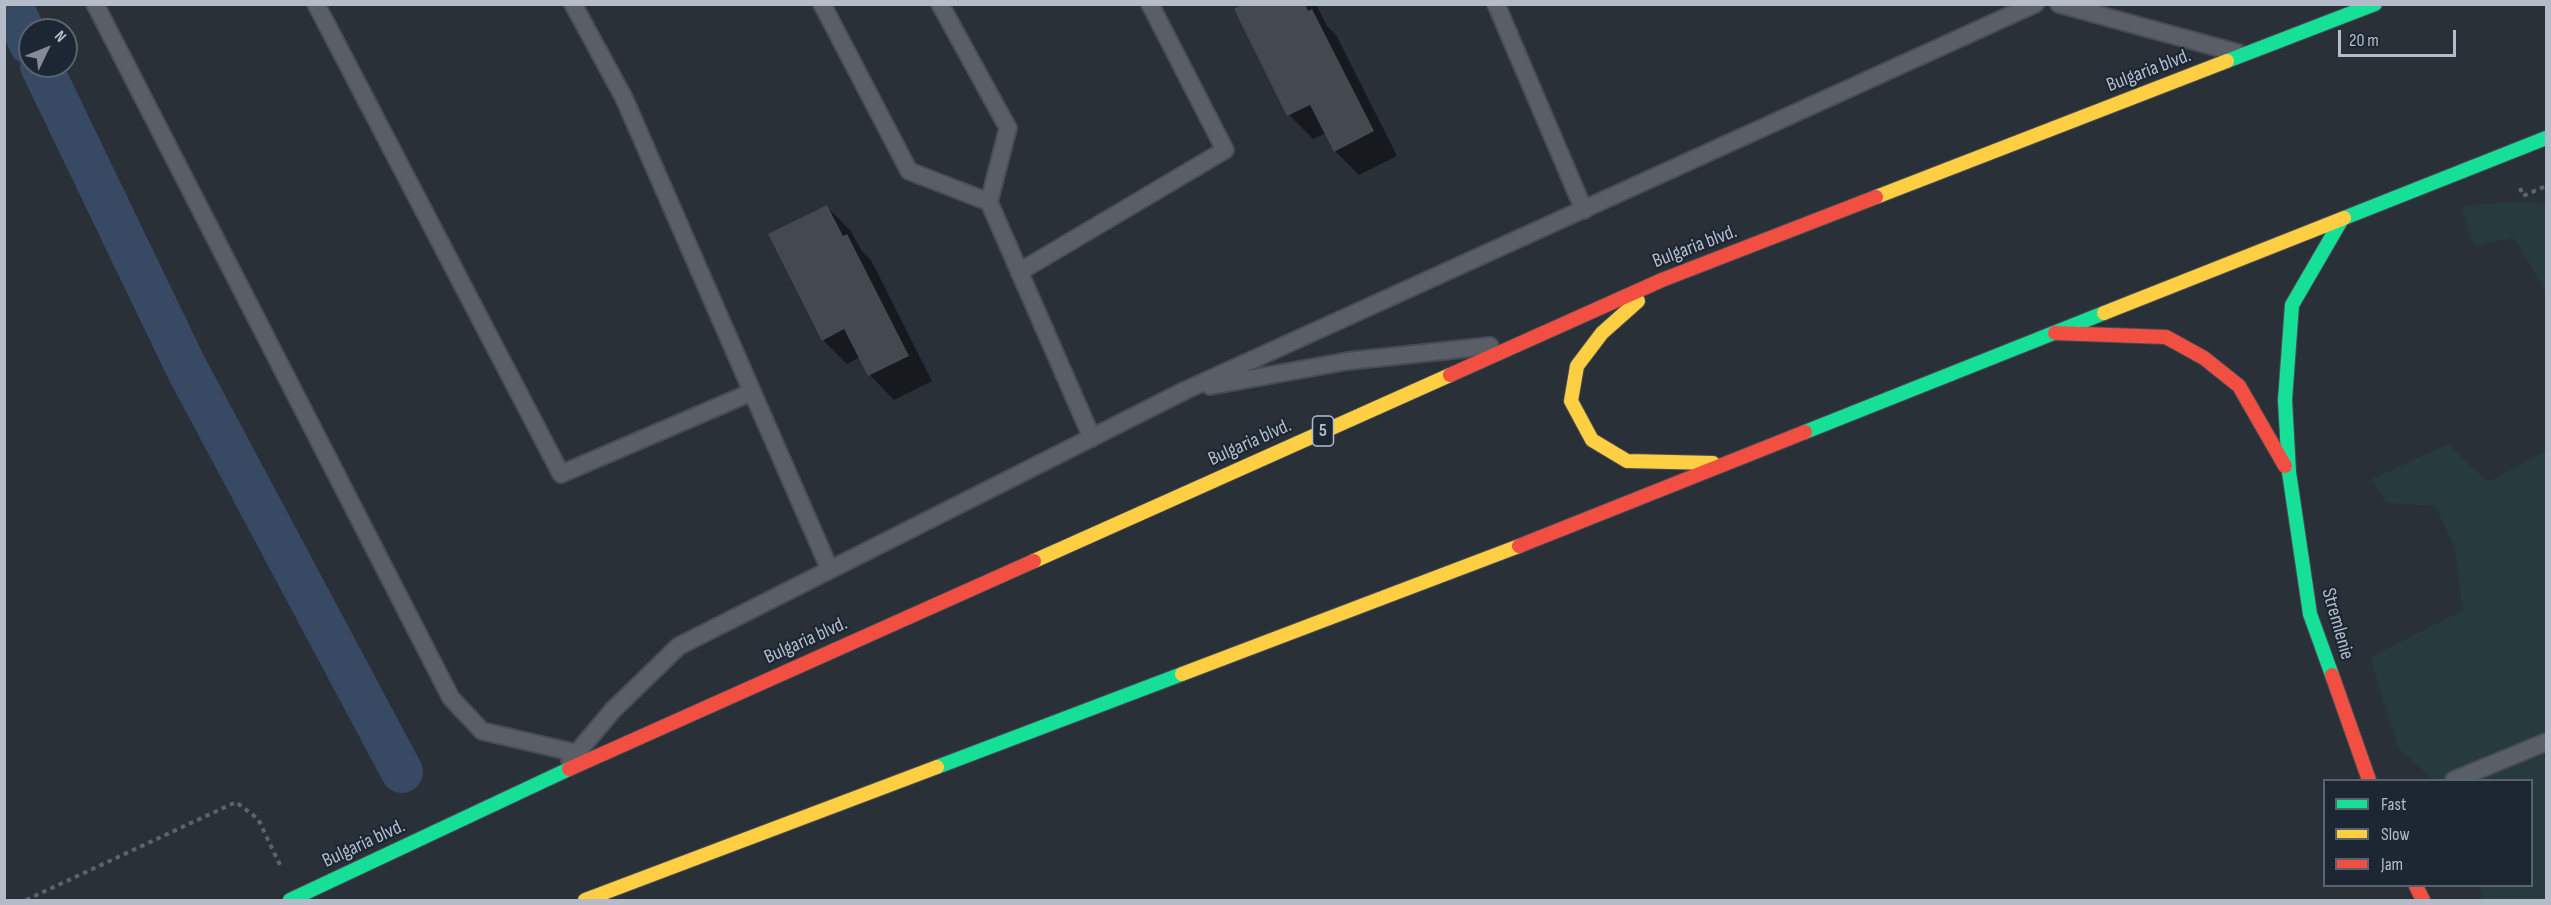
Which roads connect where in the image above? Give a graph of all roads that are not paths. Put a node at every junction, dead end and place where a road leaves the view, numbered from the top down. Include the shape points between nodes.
1 (95, 4) edge
2 (316, 4) edge
3 (573, 4) edge
4 (822, 4) edge
5 (940, 4) edge
6 (1150, 4) edge
7 (1496, 4) edge
8 (2035, 4) edge
9 (2059, 4) edge
10 (2375, 4) edge
11 (2245, 55) junction
12 (2547, 138) edge
13 (988, 202) junction
14 (1584, 210) junction
15 (2342, 219) junction
16 (1019, 272) junction
17 (1662, 280) junction
18 (2055, 333) junction
19 (1519, 344) junction
20 (1186, 390) junction
21 (752, 392) junction
22 (1092, 438) junction
23 (1728, 463) junction
24 (2289, 472) junction
25 (830, 570) junction
26 (2547, 742) edge
27 (576, 753) junction
28 (560, 773) junction
29 (2369, 779) edge
30 (2456, 779) edge
31 (293, 899) edge
32 (585, 900) edge

1 - 27 lane via 452,698 482,730
2 - 21 lane via 561,474
3 - 21 lane via 624,98
4 - 13 lane via 909,171
5 - 13 lane via 1008,128
6 - 16 lane via 1225,150
7 - 14 lane
8 - 14 lane
9 - 11 lane
10 - 11 main road, Bulgaria blvd. / 5
11 - 17 main road, Bulgaria blvd. / 5
12 - 15 main road
13 - 16 lane
14 - 20 lane
15 - 18 main road
15 - 24 main road, Stremlenie via 2292,305 2285,400
16 - 22 lane
17 - 19 main road, Bulgaria blvd. / 5
17 - 23 main road via 1602,333 1577,366 1570,401 1592,440 1628,461
18 - 23 main road
18 - 24 main road via 2166,337 2204,358 2239,386
19 - 20 lane via 1348,361
19 - 28 main road, Bulgaria blvd. / 5
20 - 22 lane
21 - 25 lane
22 - 25 lane
23 - 32 main road
24 - 29 main road, Stremlenie via 2310,614
25 - 27 lane via 679,646 613,710
26 - 30 lane
27 - 28 lane
28 - 31 main road, Bulgaria blvd. / 5

